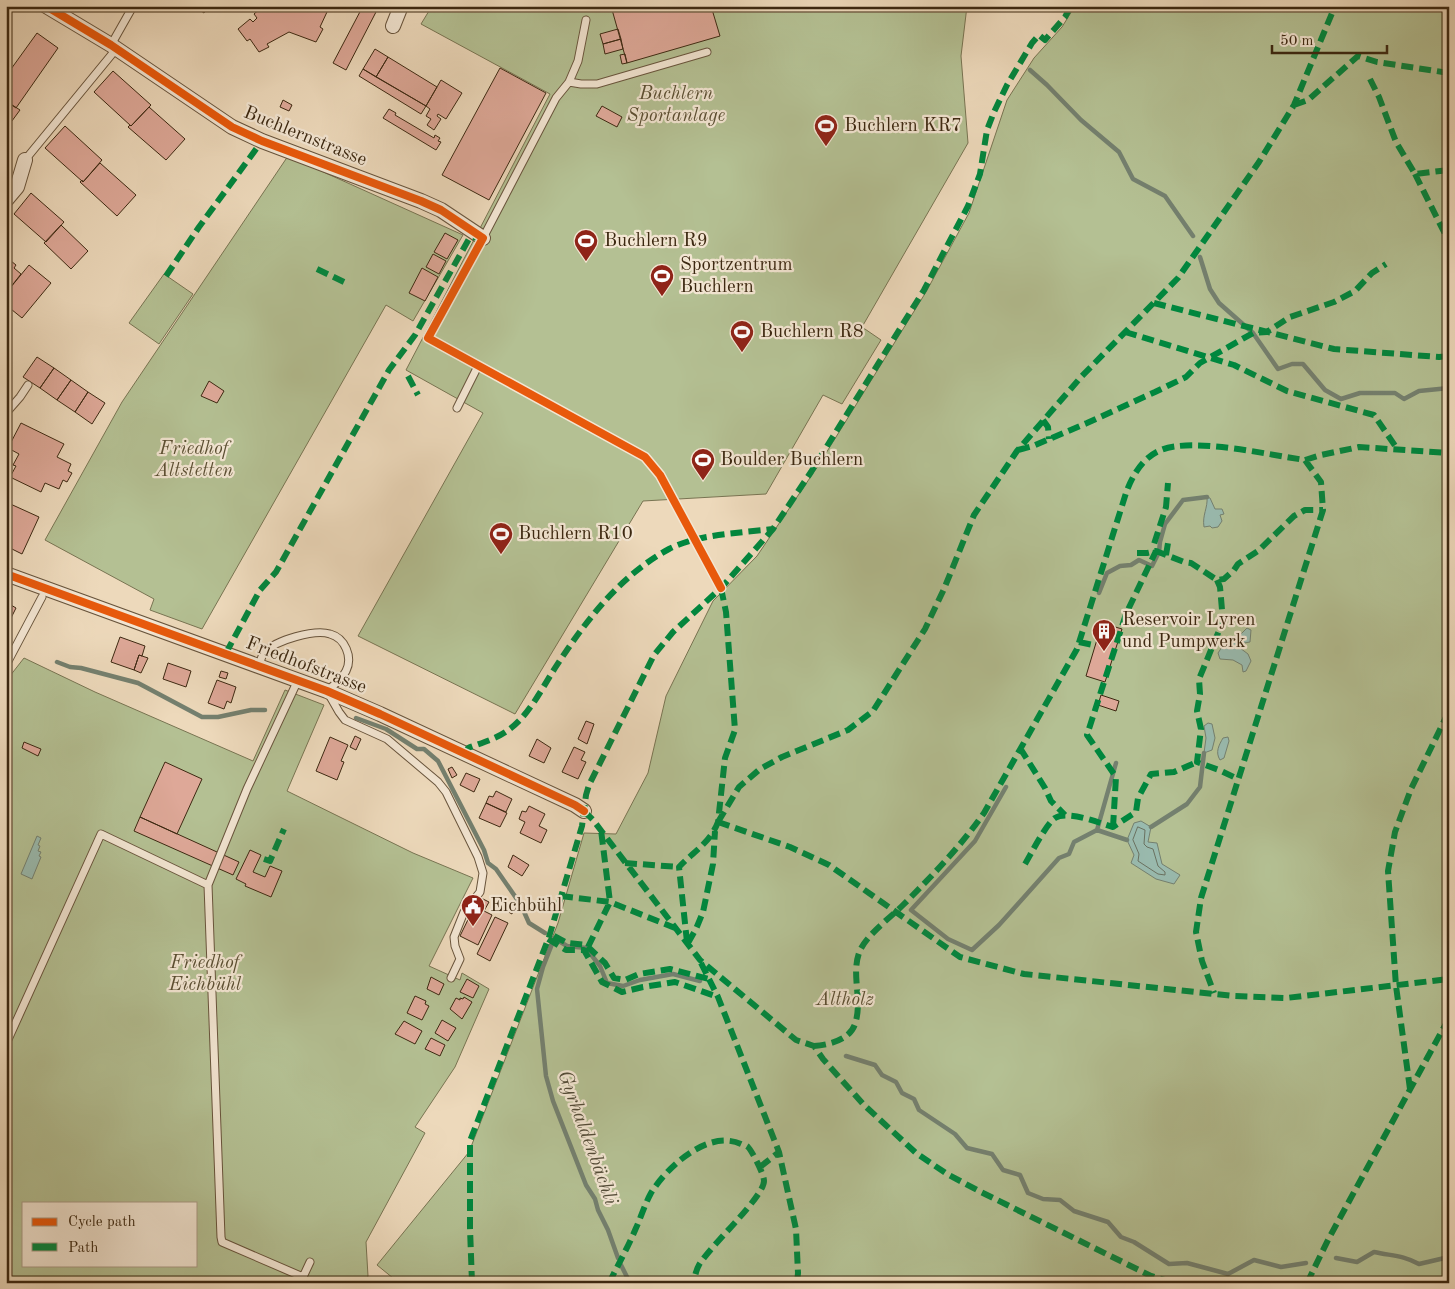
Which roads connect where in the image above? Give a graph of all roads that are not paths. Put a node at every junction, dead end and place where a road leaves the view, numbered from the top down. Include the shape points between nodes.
1 (46, 6) edge
2 (401, 6) edge
3 (132, 8) dead end
4 (586, 20) dead end
5 (393, 26) dead end
6 (114, 47) junction
7 (707, 52) dead end
8 (569, 82) junction
9 (25, 160) joint
10 (6, 200) edge
11 (482, 238) joint
12 (478, 366) dead end
13 (28, 385) dead end
14 (457, 408) dead end
15 (6, 413) edge
16 (6, 574) edge
17 (42, 597) dead end
18 (6, 665) edge
19 (259, 666) junction
20 (298, 680) junction
21 (327, 690) junction
22 (584, 811) dead end
23 (208, 885) junction
24 (451, 978) dead end
25 (6, 1044) edge
26 (310, 1262) dead end

1 - 6 street, Buchlernstrasse
2 - 5 street
3 - 6 lane
4 - 8 lane via 578,61
6 - 9 lane
6 - 11 street, Buchlernstrasse via 232,127 421,201 441,210
7 - 8 lane via 597,84
8 - 11 lane via 556,98
9 - 10 street via 17,187
12 - 14 lane
13 - 15 lane
16 - 19 street, Friedhofstrasse
17 - 18 lane
19 - 20 street, Friedhofstrasse
19 - 21 lane via 267,649 287,640 321,632 336,636 347,650 348,665 342,677
20 - 21 street, Friedhofstrasse
20 - 23 lane via 247,789
21 - 22 street, Friedhofstrasse
21 - 24 lane via 345,720 386,739 438,782 478,857 484,873 483,882 480,892 464,912 454,937 460,959
23 - 25 lane via 101,834
23 - 26 lane via 220,1237 222,1242 303,1277

